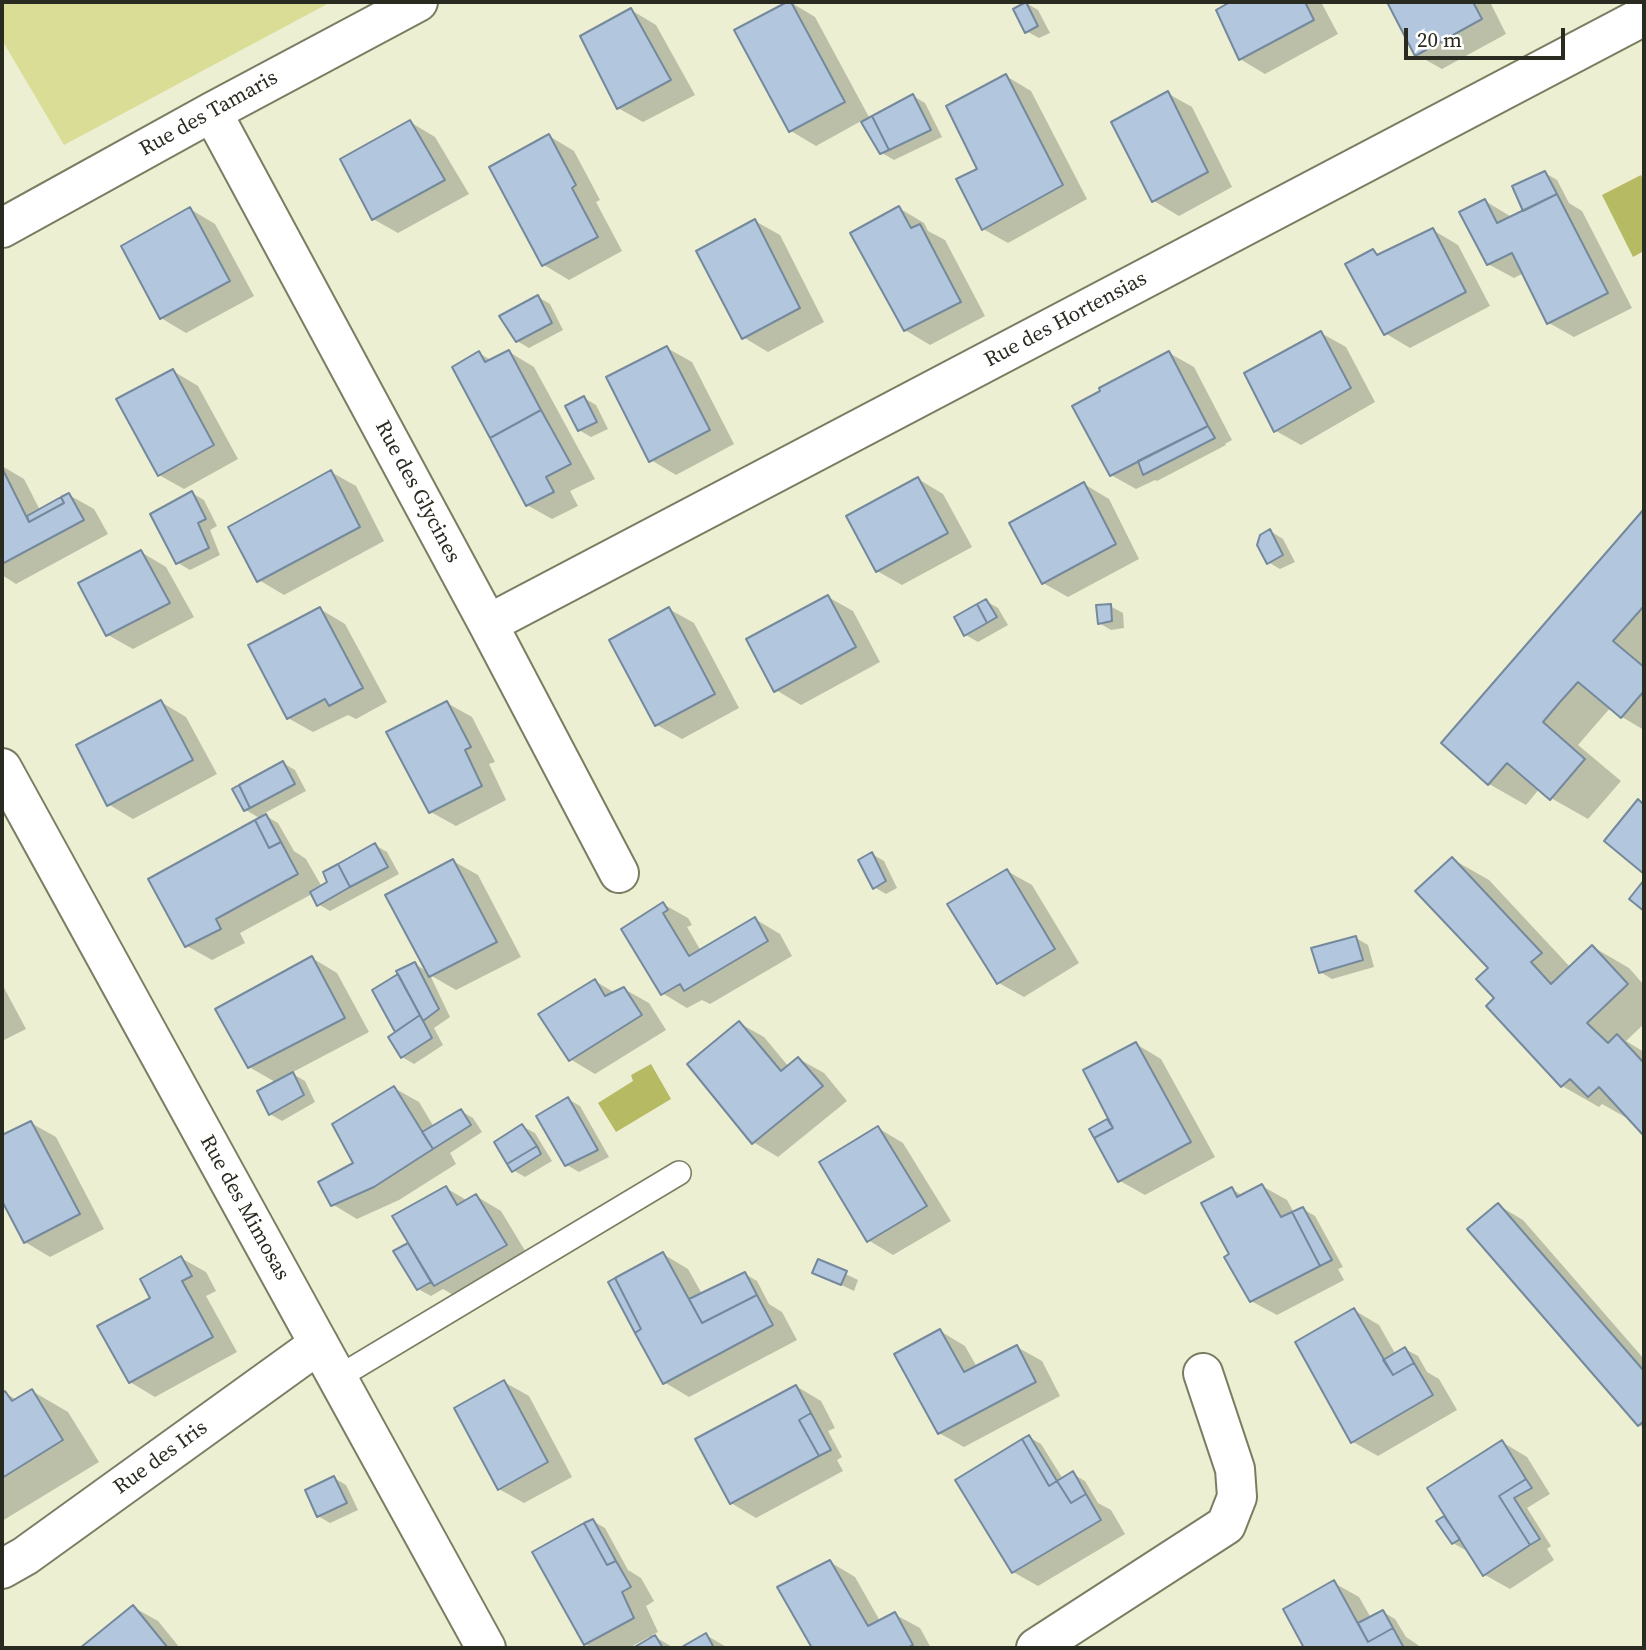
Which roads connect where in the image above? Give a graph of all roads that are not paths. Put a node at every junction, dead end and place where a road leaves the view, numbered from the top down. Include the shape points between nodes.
1 (418, 2) edge
2 (1644, 16) edge
3 (212, 112) junction
4 (2, 228) edge
5 (488, 624) junction
6 (2, 768) edge
7 (619, 873) dead end
8 (679, 1173) dead end
9 (319, 1344) junction
10 (1203, 1373) dead end
11 (337, 1378) junction
12 (2, 1569) edge
13 (486, 1648) edge
14 (1036, 1648) edge

1 - 3 street, Rue des Tamaris
2 - 5 street, Rue des Hortensias
3 - 4 street, Rue des Tamaris
3 - 5 street, Rue des Glycines
5 - 7 street, Rue des Glycines
6 - 9 street, Rue des Mimosas
8 - 11 lane
9 - 11 street, Rue des Mimosas
9 - 12 street, Rue des Iris
10 - 14 street via 1235,1469 1237,1497 1226,1525
11 - 13 street, Rue des Mimosas

